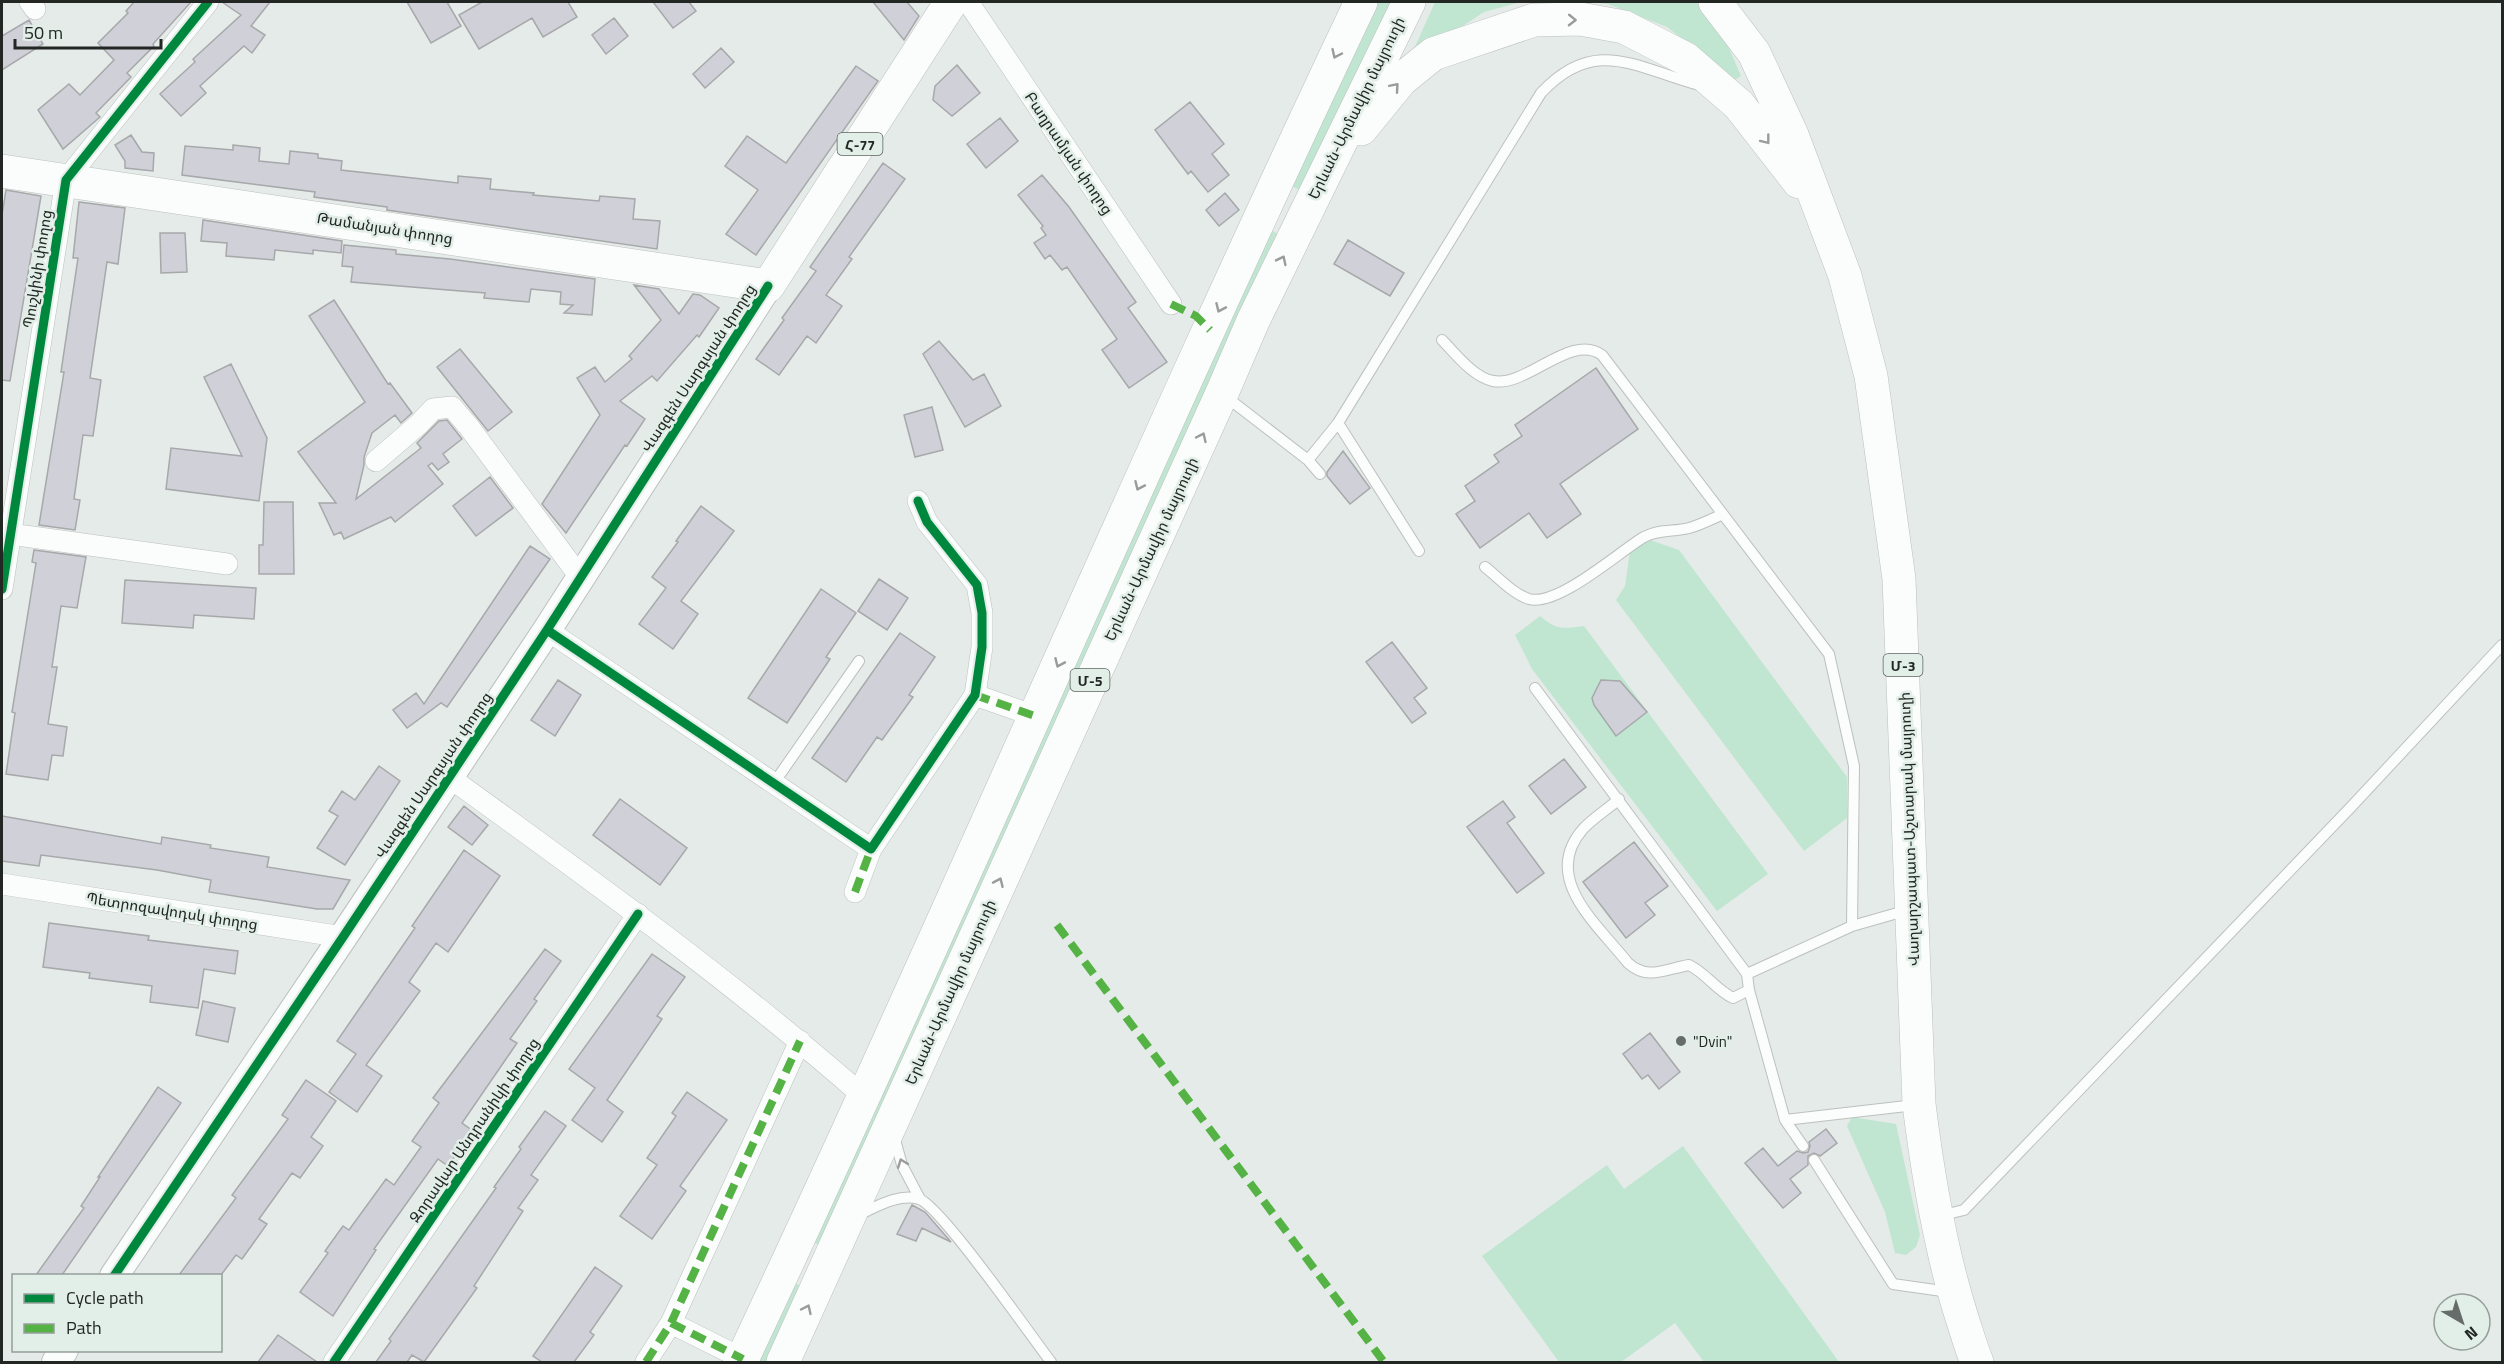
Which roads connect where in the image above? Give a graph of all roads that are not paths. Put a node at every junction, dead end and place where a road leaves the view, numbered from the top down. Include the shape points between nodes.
1 (208, 2) edge
2 (951, 2) edge
3 (968, 2) edge
4 (1361, 2) edge
5 (1409, 2) edge
6 (1714, 2) edge
7 (1739, 105) junction
8 (2, 171) edge
9 (1278, 175) junction
10 (66, 180) junction
11 (1311, 202) junction
12 (1821, 210) junction
13 (768, 286) junction
14 (1171, 304) dead end
15 (1442, 340) dead end
16 (1222, 393) junction
17 (1338, 423) junction
18 (1308, 460) junction
19 (376, 461) dead end
20 (1320, 474) dead end
21 (918, 501) dead end
22 (1723, 514) junction
23 (10, 534) junction
24 (1419, 551) dead end
25 (227, 564) dead end
26 (1485, 567) dead end
27 (580, 577) junction
28 (2, 589) edge
29 (547, 630) junction
30 (2502, 645) edge
31 (859, 661) dead end
32 (1535, 688) dead end
33 (975, 695) junction
34 (1035, 716) junction
35 (449, 777) junction
36 (774, 783) junction
37 (1619, 799) junction
38 (871, 849) junction
39 (2, 884) edge
40 (855, 892) dead end
41 (1911, 909) junction
42 (638, 914) junction
43 (1852, 926) junction
44 (343, 937) junction
45 (1747, 974) junction
46 (1749, 990) junction
47 (800, 1041) junction
48 (863, 1096) junction
49 (1918, 1104) junction
50 (1785, 1120) junction
51 (891, 1126) junction
52 (1803, 1146) dead end
53 (1814, 1160) dead end
54 (920, 1199) junction
55 (1936, 1216) junction
56 (847, 1219) junction
57 (790, 1256) junction
58 (824, 1272) junction
59 (115, 1274) edge
60 (1954, 1292) junction
61 (671, 1323) junction
62 (742, 1361) edge
63 (334, 1362) edge
64 (646, 1362) edge
65 (783, 1362) edge
66 (1051, 1362) edge
67 (1977, 1362) edge

1 - 10 street, Պուշկինի փողոց
2 - 13 main road, Վազգեն Սարգսյան փողոց / Հ-77
3 - 14 street, Բաղրամյան փողոց
4 -> 9 main road, Մ-5
5 - 11 main road, Երևան-Արմավիր մայրուղի / Մ-5
6 - 12 main road, Վաղարշապատ-Աշտարակ մայրուղի / Մ-3 via 1754,53
11 -> 7 main road, Մ-3 via 1357,134 1401,80 1433,54 1534,20 1580,20 1624,27 1686,59
7 -> 12 main road, Մ-3
7 - 17 lane via 1705,86 1642,64 1589,62 1571,67 1557,77 1542,93
8 - 10 main road, Թամանյան փողոց
9 - 11 main road via 1281,200 1299,209
9 -> 34 main road, Մ-5
10 - 13 main road, Թամանյան փողոց
10 - 23 street, Պուշկինի փողոց
16 -> 11 main road, Երևան-Արմավիր մայրուղի / Մ-5 via 1252,321
12 - 41 main road, Վաղարշապատ-Աշտարակ մայրուղի / Մ-3 via 1845,276 1871,376 1899,579
13 - 27 street, Վազգեն Սարգսյան փողոց / Հ-77
15 - 22 lane via 1475,372 1493,381 1510,379 1581,349 1593,349 1602,355
16 - 18 lane
51 -> 16 main road, Երևան-Արմավիր մայրուղի / Մ-5
17 - 18 lane
17 - 24 lane
18 - 20 lane
19 - 27 street via 433,409 452,407
21 - 33 street via 927,522 977,585 982,647
22 - 26 lane via 1688,528 1645,536 1587,579 1532,600
22 - 43 lane via 1829,654 1854,766
23 - 25 street
23 - 28 street, Պուշկինի փողոց
27 - 29 street, Վազգեն Սարգսյան փողոց / Հ-77
29 - 35 street, Վազգեն Սարգսյան փողոց / Հ-77
29 - 36 street
30 - 55 lane via 1964,1210
31 - 36 lane
32 - 37 lane
33 - 34 street
33 - 38 street
34 - 48 main road, Մ-5
35 - 42 street
35 - 44 street, Վազգեն Սարգսյան փողոց / Հ-77
36 - 38 street
37 - 45 lane
37 - 46 lane via 1584,829 1569,850 1568,876 1574,896 1638,972 1653,973 1689,965 1733,998
38 - 40 street
39 - 44 street, Պետրոզավոդսկ փողոց
41 - 43 lane
41 - 49 main road, Վաղարշապատ-Աշտարակ մայրուղի / Մ-3
42 - 47 street
42 - 63 street, Զորավար Անդրանիկի փողոց
43 - 45 lane
44 - 59 street, Վազգեն Սարգսյան փողոց / Հ-77
45 - 46 lane
46 - 50 lane
47 - 48 street
47 - 61 street
48 - 57 main road, Մ-5
49 - 50 lane
49 - 55 main road, Վաղարշապատ-Աշտարակ մայրուղի / Մ-3
50 - 52 lane
54 -> 51 lane via 902,1165
51 - 56 main road, Երևան-Արմավիր մայրուղի / Մ-5
53 - 60 lane via 1893,1284
54 - 56 lane via 898,1198
54 - 66 lane via 946,1222
55 - 60 main road, Վաղարշապատ-Աշտարակ մայրուղի / Մ-3
56 - 58 main road, Երևան-Արմավիր մայրուղի / Մ-5
57 - 58 main road
57 - 62 main road, Մ-5
65 -> 58 main road, Երևան-Արմավիր մայրուղի / Մ-5
60 - 67 main road, Վաղարշապատ-Աշտարակ մայրուղի / Մ-3
61 - 62 street
61 - 64 street

